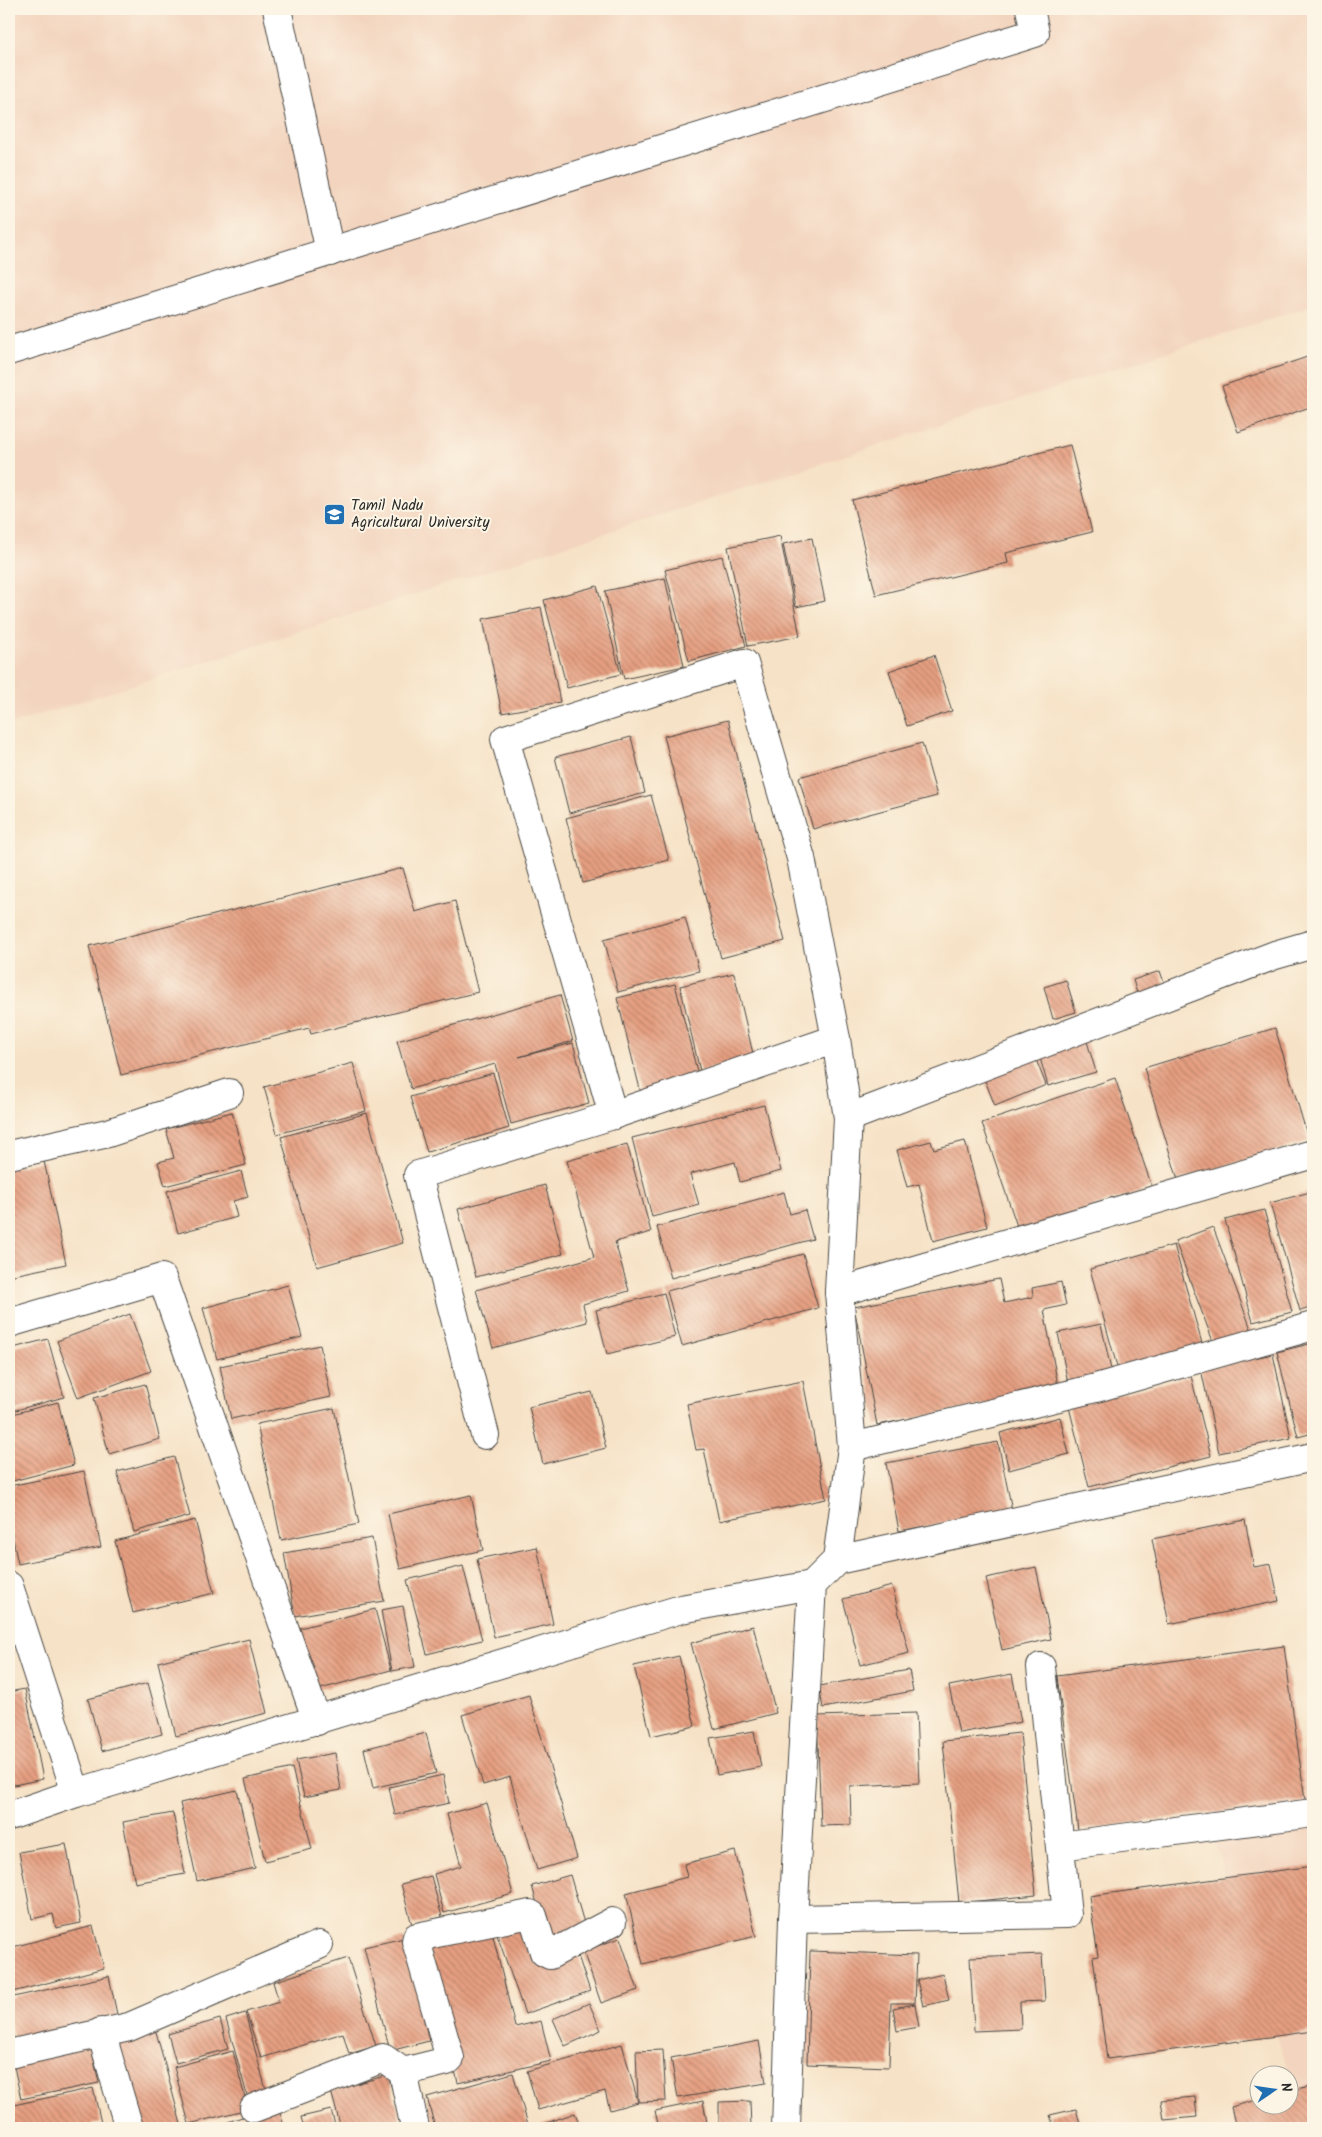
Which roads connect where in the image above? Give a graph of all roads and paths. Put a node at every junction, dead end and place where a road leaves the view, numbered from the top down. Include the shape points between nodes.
1 (277, 9) edge
2 (1030, 9) edge
3 (330, 252) junction
4 (9, 351) edge
5 (1313, 944) edge
6 (836, 1039) junction
7 (229, 1093) dead end
8 (613, 1115) junction
9 (848, 1118) junction
10 (1313, 1154) edge
11 (9, 1155) edge
12 (839, 1292) junction
13 (9, 1323) edge
14 (1313, 1326) edge
15 (485, 1435) dead end
16 (852, 1447) junction
17 (1313, 1457) edge
18 (837, 1560) junction
19 (812, 1585) junction
20 (9, 1586) edge
21 (1041, 1667) dead end
22 (317, 1721) junction
23 (76, 1793) junction
24 (1313, 1813) edge
25 (9, 1816) edge
26 (1060, 1846) junction
27 (793, 1919) junction
28 (612, 1922) dead end
29 (319, 1944) dead end
30 (101, 2032) junction
31 (9, 2054) edge
32 (403, 2072) junction
33 (254, 2108) dead end
34 (128, 2128) edge
35 (415, 2128) edge
36 (786, 2128) edge

1 - 3 street
2 - 3 street via 1035,33
3 - 4 street
5 - 9 street via 1275,955
6 - 8 street
6 - 8 street via 801,858 744,663 505,739
6 - 9 street
7 - 11 street via 108,1133
8 - 15 street via 418,1175
9 - 12 street
10 - 12 street
12 - 16 street
13 - 22 street via 162,1278
14 - 16 street via 1096,1388
16 - 18 street
17 - 18 street
18 - 19 street
19 - 22 street via 681,1609
19 - 27 street
20 - 23 street
21 - 26 street
22 - 23 street
23 - 25 street
24 - 26 street
26 - 27 street via 1067,1914
27 - 36 street
28 - 32 street via 550,1955 544,1952 530,1914 417,1937 450,2058 447,2062
29 - 30 street via 129,2027
30 - 31 street
30 - 34 street
32 - 33 street via 384,2058
32 - 35 street

